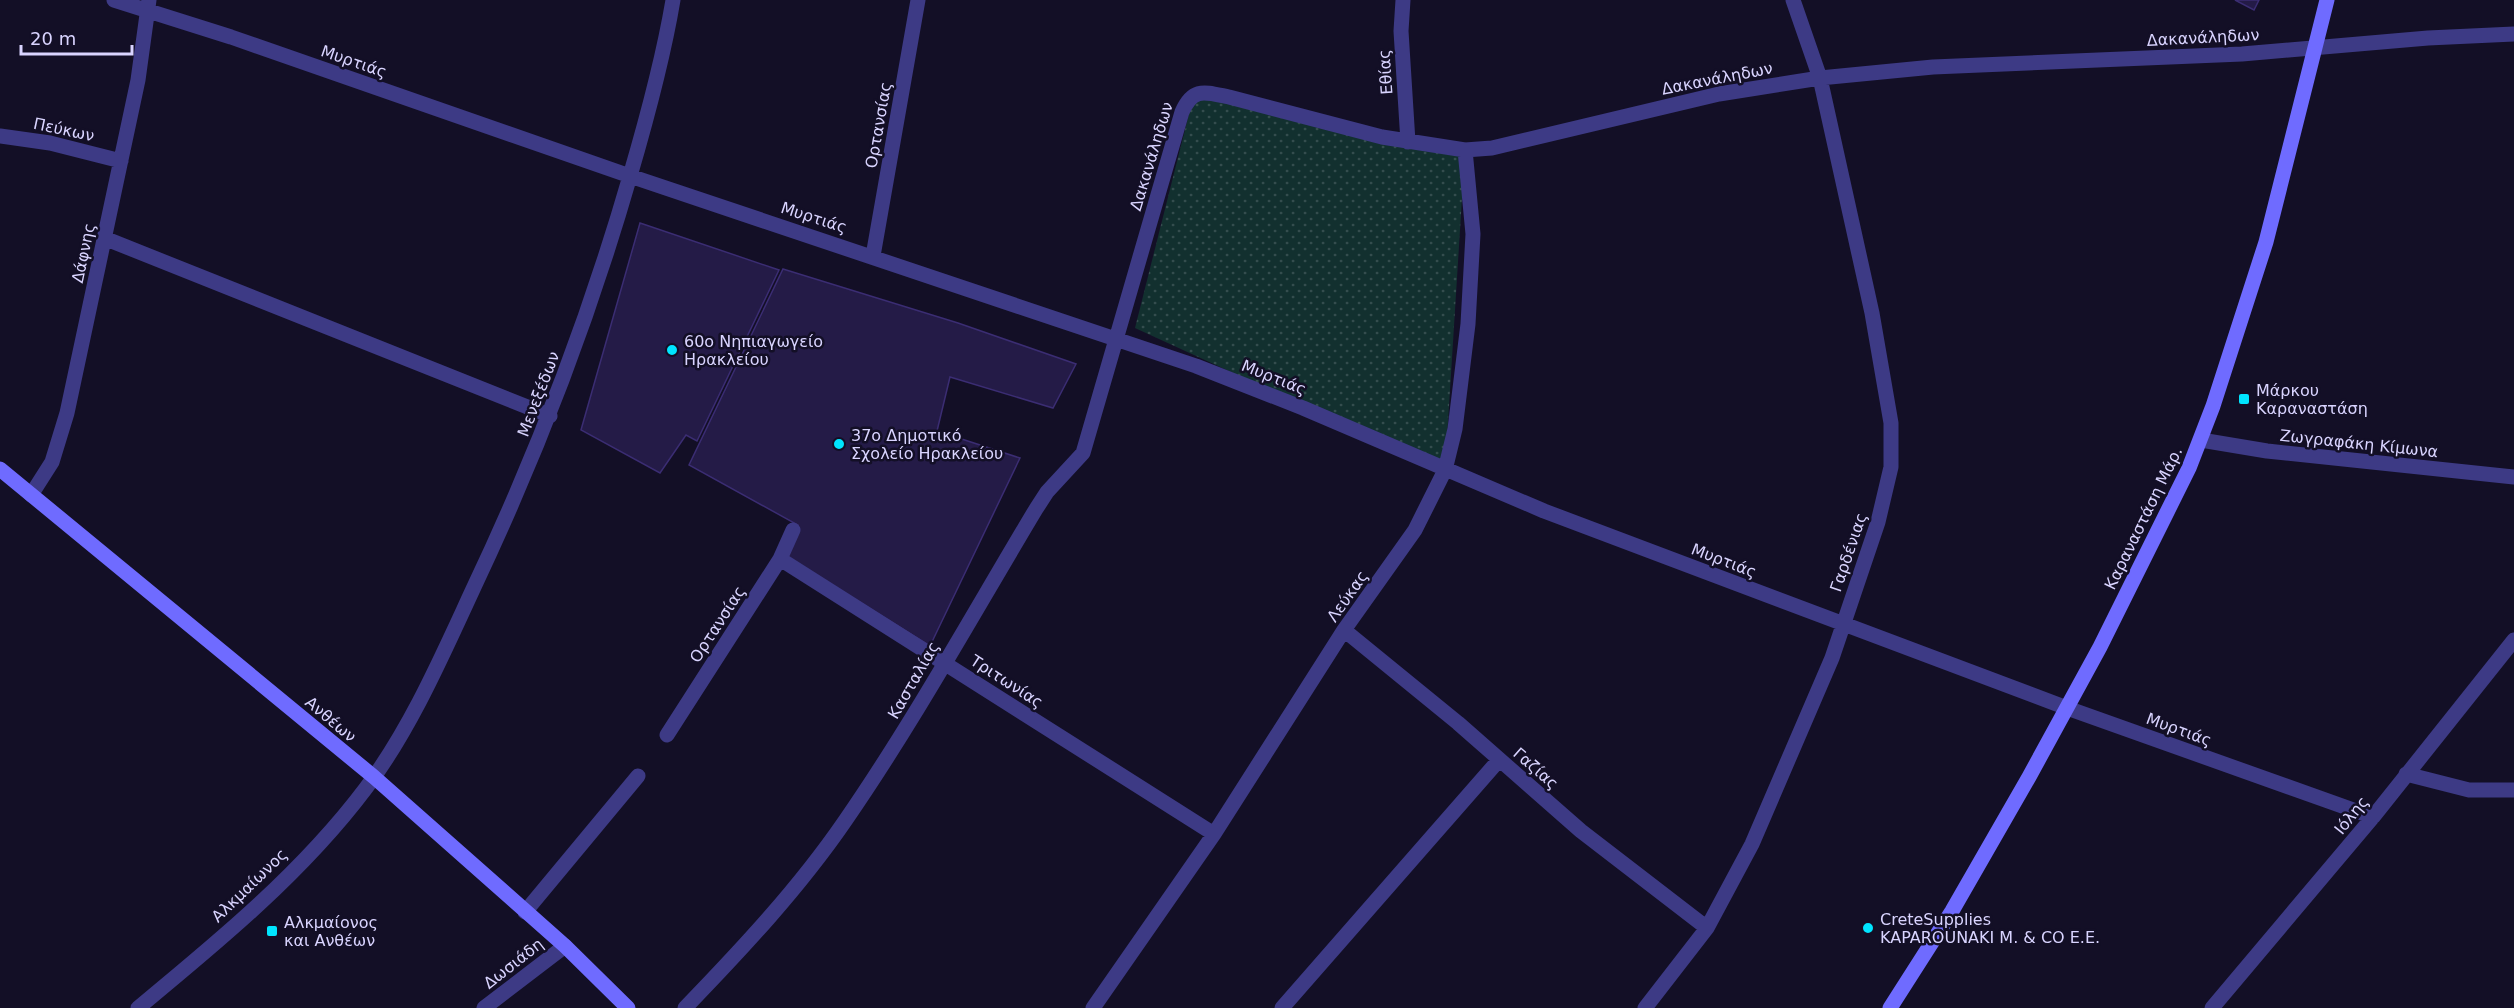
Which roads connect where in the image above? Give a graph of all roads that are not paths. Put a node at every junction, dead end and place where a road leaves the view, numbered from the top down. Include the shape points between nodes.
1 (114, 0) edge
2 (674, 0) edge
3 (918, 0) edge
4 (1403, 0) edge
5 (1794, 0) edge
6 (2327, 0) edge
7 (149, 6) edge
8 (2514, 34) edge
9 (2317, 48) junction
10 (1817, 71) junction
11 (0, 136) edge
12 (1408, 142) junction
13 (1465, 150) junction
14 (121, 160) junction
15 (630, 176) junction
16 (104, 238) junction
17 (873, 256) junction
18 (1116, 338) junction
19 (550, 416) junction
20 (2200, 440) junction
21 (0, 469) edge
22 (1445, 470) junction
23 (2514, 477) edge
24 (31, 495) junction
25 (793, 530) dead end
26 (780, 559) junction
27 (1843, 625) junction
28 (1344, 630) junction
29 (2514, 640) edge
30 (944, 662) junction
31 (2067, 708) junction
32 (667, 735) dead end
33 (1499, 760) junction
34 (2406, 774) junction
35 (638, 776) dead end
36 (374, 777) junction
37 (2514, 790) edge
38 (2373, 817) junction
39 (1214, 834) junction
40 (525, 912) junction
41 (1707, 928) junction
42 (565, 946) junction
43 (138, 1008) edge
44 (484, 1008) edge
45 (628, 1008) edge
46 (685, 1008) edge
47 (1093, 1008) edge
48 (1282, 1008) edge
49 (1645, 1008) edge
50 (1890, 1008) edge
51 (2212, 1008) edge

1 - 7 street, Μυρτιάς
2 - 15 street, Μενεξέδων
3 - 17 street, Ορτανσίας
4 - 12 street, Εθίας via 1401,31
5 - 10 street, Γαρδένιας
6 - 9 street, Καραναστάση Μάρ.
7 - 14 street, Δάφνης
7 - 15 street, Μυρτιάς
8 - 9 street, Δακανάληδων
9 - 10 street, Δακανάληδων
9 - 20 street, Καραναστάση Μάρ. via 2266,242
10 - 13 street, Δακανάληδων via 1514,144
10 - 27 street, Γαρδένιας via 1872,313 1893,440 1885,496
11 - 14 street, Πεύκων
12 - 13 street, Δακανάληδων
12 - 18 street, Δακανάληδων via 1229,97 1203,92 1189,97
13 - 22 street, Λεύκας via 1473,234 1468,324 1455,429
14 - 16 street, Δάφνης
15 - 17 street, Μυρτιάς
15 - 19 street, Μενεξέδων
16 - 19 street
16 - 24 street, Δάφνης via 60,441
17 - 18 street, Μυρτιάς
18 - 22 street, Μυρτιάς via 1252,387
18 - 30 street, Κασταλίας via 1083,453 1047,492
19 - 36 street, Μενεξέδων via 422,696
20 - 23 street, Ζωγραφάκη Κίμωνα via 2267,451
20 - 31 street, Καραναστάση Μάρ. via 2171,506
21 - 24 street, Ανθέων
22 - 27 street, Μυρτιάς
22 - 28 street, Λεύκας via 1415,530
24 - 36 street, Ανθέων
25 - 26 street, Ορτανσίας
26 - 30 street, Τριτωνίας
26 - 32 street, Ορτανσίας
27 - 31 street, Μυρτιάς
27 - 41 street, Γαρδένιας via 1780,781
28 - 33 street, Γαζίας
28 - 39 street, Λεύκας
29 - 34 street, Ιόλης
30 - 39 street, Τριτωνίας
30 - 46 street, Κασταλίας via 906,730 844,823 772,914
31 - 38 street, Μυρτιάς
31 - 50 street, Καραναστάση Μάρ. via 1986,853
33 - 41 street, Γαζίας via 1581,831
33 - 48 street
34 - 37 street via 2469,790
34 - 38 street, Ιόλης
35 - 40 street
36 - 40 street, Ανθέων
36 - 43 street, Αλκμαίωνος via 303,859
38 - 51 street, Ιόλης
39 - 47 street, Λεύκας
40 - 42 street, Ανθέων
41 - 49 street, Γαρδένιας
42 - 44 street, Δωσιάδη
42 - 45 street, Ανθέων

